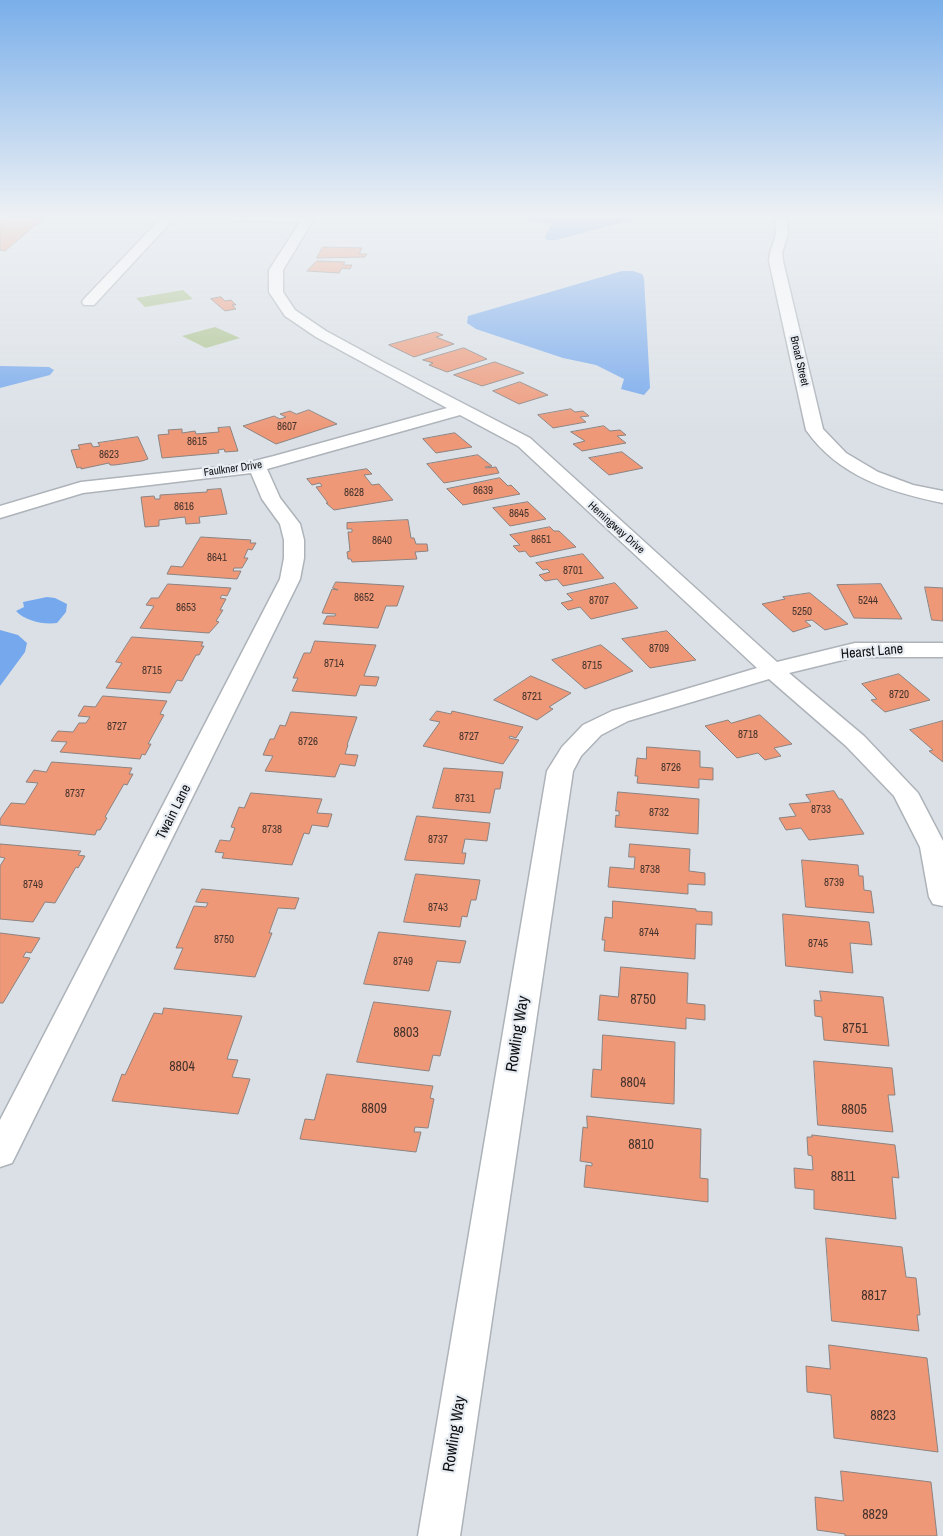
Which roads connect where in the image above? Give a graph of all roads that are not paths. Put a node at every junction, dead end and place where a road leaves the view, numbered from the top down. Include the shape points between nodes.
1 (102, 289) edge
2 (276, 289) edge
3 (782, 289) edge
4 (90, 302) dead end
5 (462, 408) junction
6 (256, 466) junction
7 (943, 497) edge
8 (0, 512) edge
9 (943, 650) edge
10 (772, 670) junction
11 (943, 897) edge
12 (0, 1153) edge
13 (439, 1536) edge

1 - 4 street
2 - 5 street, Hemingway Drive via 290,313 320,334
3 - 7 street, Broad Street via 815,430 823,443 875,478
5 - 6 street, Faulkner Drive
5 - 10 street, Hemingway Drive via 524,442
6 - 8 street, Faulkner Drive via 81,488
6 - 12 street, Twain Lane via 271,499 290,524 294,540 290,579
9 - 10 street, Hearst Lane via 855,650
10 - 11 street, Hemingway Drive via 855,741 905,793 932,846
10 - 13 street, Rowling Way via 620,716 592,730 571,752 560,771

